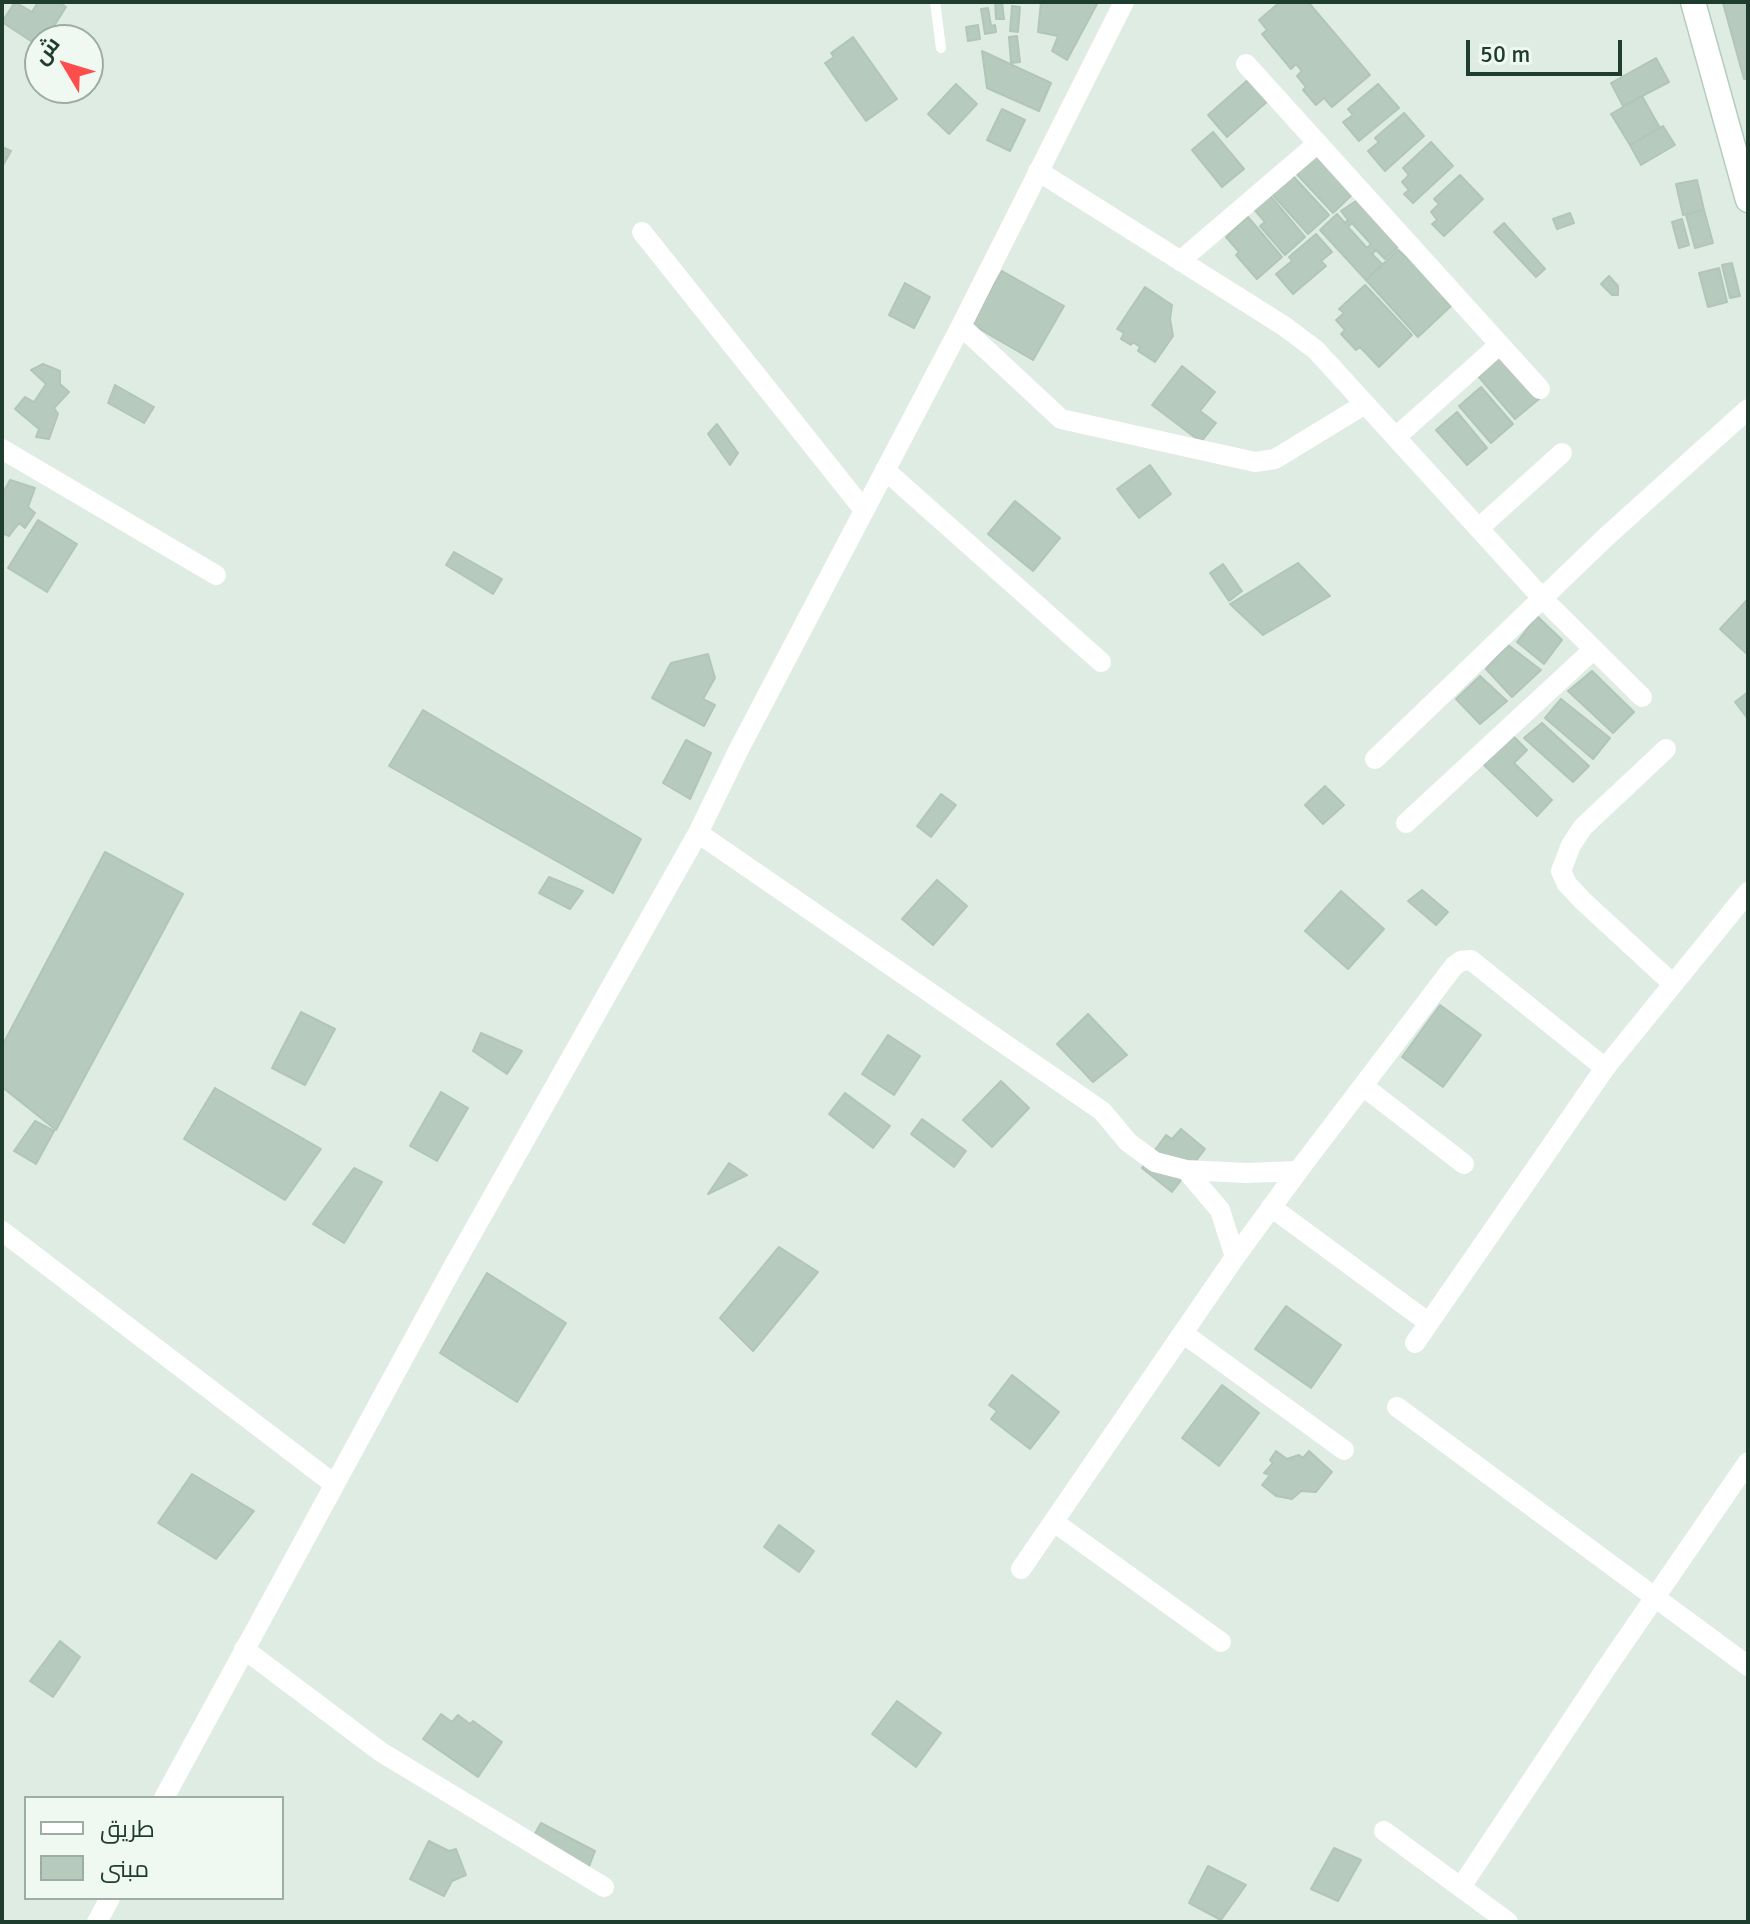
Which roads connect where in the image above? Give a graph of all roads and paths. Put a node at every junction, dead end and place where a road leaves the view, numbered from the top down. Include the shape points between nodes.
1 (935, 2) edge
2 (1124, 2) edge
3 (1693, 2) edge
4 (941, 48) dead end
5 (1246, 64) dead end
6 (1318, 143) junction
7 (1038, 171) junction
8 (1748, 200) edge
9 (642, 232) dead end
10 (1180, 261) junction
11 (961, 326) junction
12 (1499, 345) junction
13 (1540, 389) dead end
14 (1365, 404) junction
15 (1748, 409) edge
16 (1396, 437) junction
17 (2, 449) edge
18 (1562, 453) dead end
19 (885, 470) junction
20 (864, 510) junction
21 (1479, 528) junction
22 (216, 575) dead end
23 (1543, 599) junction
24 (1594, 649) junction
25 (1101, 662) dead end
26 (1642, 697) dead end
27 (1666, 749) dead end
28 (1375, 759) dead end
29 (1406, 823) dead end
30 (698, 833) junction
31 (1748, 892) edge
32 (1673, 984) junction
33 (1605, 1068) junction
34 (1363, 1086) junction
35 (1464, 1164) dead end
36 (1186, 1170) junction
37 (1298, 1171) junction
38 (1271, 1207) junction
39 (2, 1231) edge
40 (1235, 1257) junction
41 (1429, 1323) junction
42 (1184, 1334) junction
43 (1415, 1343) dead end
44 (1397, 1407) dead end
45 (1344, 1450) dead end
46 (1748, 1462) edge
47 (334, 1484) junction
48 (1054, 1522) junction
49 (1021, 1569) dead end
50 (1654, 1598) junction
51 (1221, 1642) dead end
52 (244, 1649) junction
53 (1748, 1666) edge
54 (165, 1796) edge
55 (1384, 1831) dead end
56 (604, 1887) dead end
57 (1461, 1887) junction
58 (1508, 1922) edge

1 - 4 lane
2 - 7 street
3 - 8 main road
5 - 6 street
6 - 10 street
6 - 12 street
7 - 10 street
7 - 11 street
9 - 20 street
10 - 14 street via 1300,337
11 - 14 street via 1061,419 1255,462 1275,459
11 - 19 street
12 - 13 street
12 - 16 street
14 - 16 street
15 - 23 street
16 - 21 street
17 - 22 street
18 - 21 street
19 - 20 street
19 - 25 street
20 - 30 street
21 - 23 street
23 - 24 street
23 - 28 street
24 - 26 street
24 - 29 street
27 - 32 street via 1583,827 1561,871 1583,901
30 - 36 street via 1102,1111 1128,1142 1155,1162
30 - 47 street
31 - 32 street
32 - 33 street
33 - 34 street via 1471,960 1454,966
33 - 41 street
34 - 35 street
34 - 37 street
36 - 37 street
36 - 40 street via 1220,1210
37 - 38 street
38 - 40 street
38 - 41 street
39 - 47 street
40 - 42 street
41 - 43 street
42 - 45 street
42 - 48 street
44 - 50 street
46 - 50 street
47 - 52 street
48 - 49 street
48 - 51 street
50 - 53 street
50 - 57 street
52 - 54 street
52 - 56 street via 381,1752
55 - 57 street
57 - 58 street

